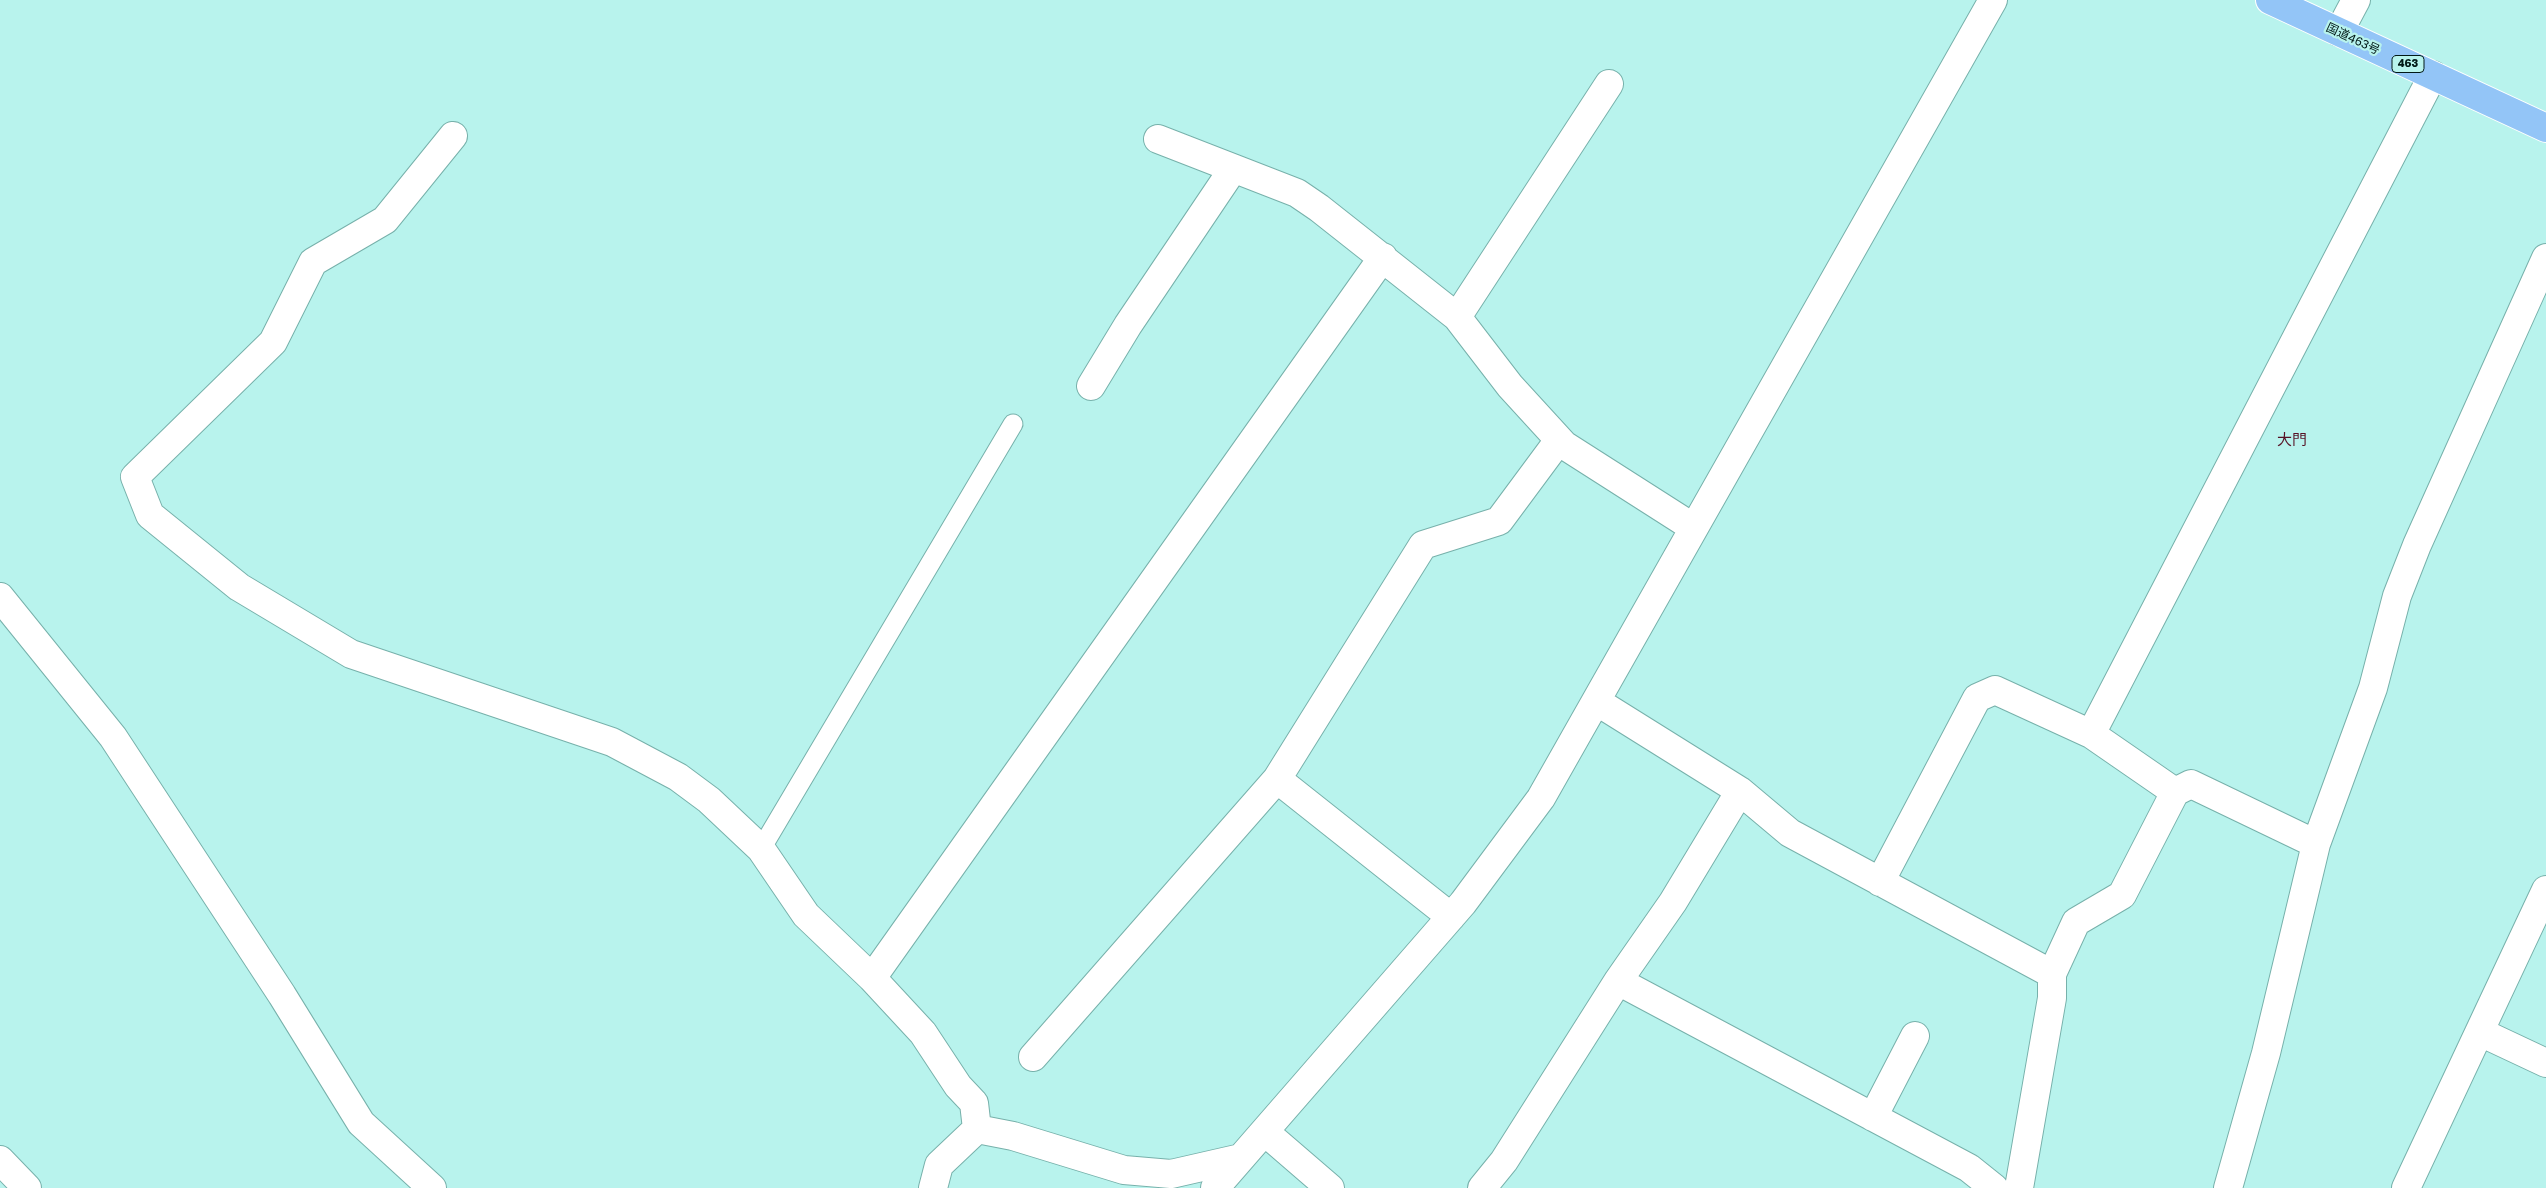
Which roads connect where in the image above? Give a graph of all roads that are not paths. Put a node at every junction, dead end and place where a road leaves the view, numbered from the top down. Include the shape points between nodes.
1 (1993, 0) edge
2 (2270, 0) edge
3 (2356, 0) edge
4 (2339, 32) junction
5 (2433, 75) junction
6 (1609, 84) dead end
7 (2546, 128) edge
8 (453, 136) dead end
9 (1158, 139) dead end
10 (1233, 169) junction
11 (1383, 258) junction
12 (2546, 258) edge
13 (1457, 317) junction
14 (1091, 386) dead end
15 (1013, 424) dead end
16 (1559, 440) junction
17 (1694, 528) junction
18 (0, 597) edge
19 (1596, 701) junction
20 (2091, 734) junction
21 (1277, 780) junction
22 (1740, 791) junction
23 (2175, 792) junction
24 (2316, 844) junction
25 (761, 849) junction
26 (1880, 882) junction
27 (2546, 890) edge
28 (1451, 917) junction
29 (2052, 974) junction
30 (872, 978) junction
31 (1618, 981) junction
32 (2480, 1032) junction
33 (1915, 1036) dead end
34 (1033, 1057) dead end
35 (2546, 1063) edge
36 (1873, 1117) junction
37 (977, 1129) junction
38 (1265, 1132) junction
39 (1241, 1158) junction
40 (0, 1160) edge
41 (27, 1188) edge
42 (432, 1188) edge
43 (933, 1188) edge
44 (1215, 1188) edge
45 (1330, 1188) edge
46 (1482, 1188) edge
47 (1994, 1188) edge
48 (2019, 1188) edge
49 (2228, 1188) edge
50 (2406, 1188) edge

1 - 17 street
2 - 4 highway, 国道463号 / 463
3 - 4 street
4 - 5 highway, 国道463号 / 463
5 - 7 highway, 国道463号 / 463
5 - 20 street
6 - 13 street
8 - 25 street via 385,220 313,262 273,342 135,478 150,515 240,587 351,654 612,742 678,777 709,800
9 - 10 street
10 - 11 street via 1297,193
10 - 14 street
11 - 13 street
11 - 30 street
12 - 24 street via 2397,596 2373,688
13 - 16 street via 1510,386
15 - 25 lane
16 - 17 street
16 - 21 street via 1499,521 1422,546
17 - 19 street
18 - 42 street via 114,737 362,1123
19 - 22 street
19 - 28 street via 1541,798
20 - 23 street
20 - 26 street via 1995,690 1977,698
21 - 28 street
21 - 34 street
22 - 26 street via 1790,833
22 - 31 street via 1673,902
23 - 24 street via 2191,784
23 - 29 street via 2122,895 2076,922
24 - 49 street via 2266,1053
25 - 30 street via 806,915
26 - 29 street
27 - 32 street
28 - 38 street
29 - 48 street via 2052,998
30 - 37 street via 922,1033 958,1086 974,1103
31 - 36 street
31 - 46 street via 1504,1161
32 - 35 street
32 - 50 street
33 - 36 street
36 - 47 street via 1969,1168
37 - 39 street via 1013,1136 1124,1170 1171,1174
37 - 43 street via 939,1165
38 - 39 street
38 - 45 street
39 - 44 street
40 - 41 street

